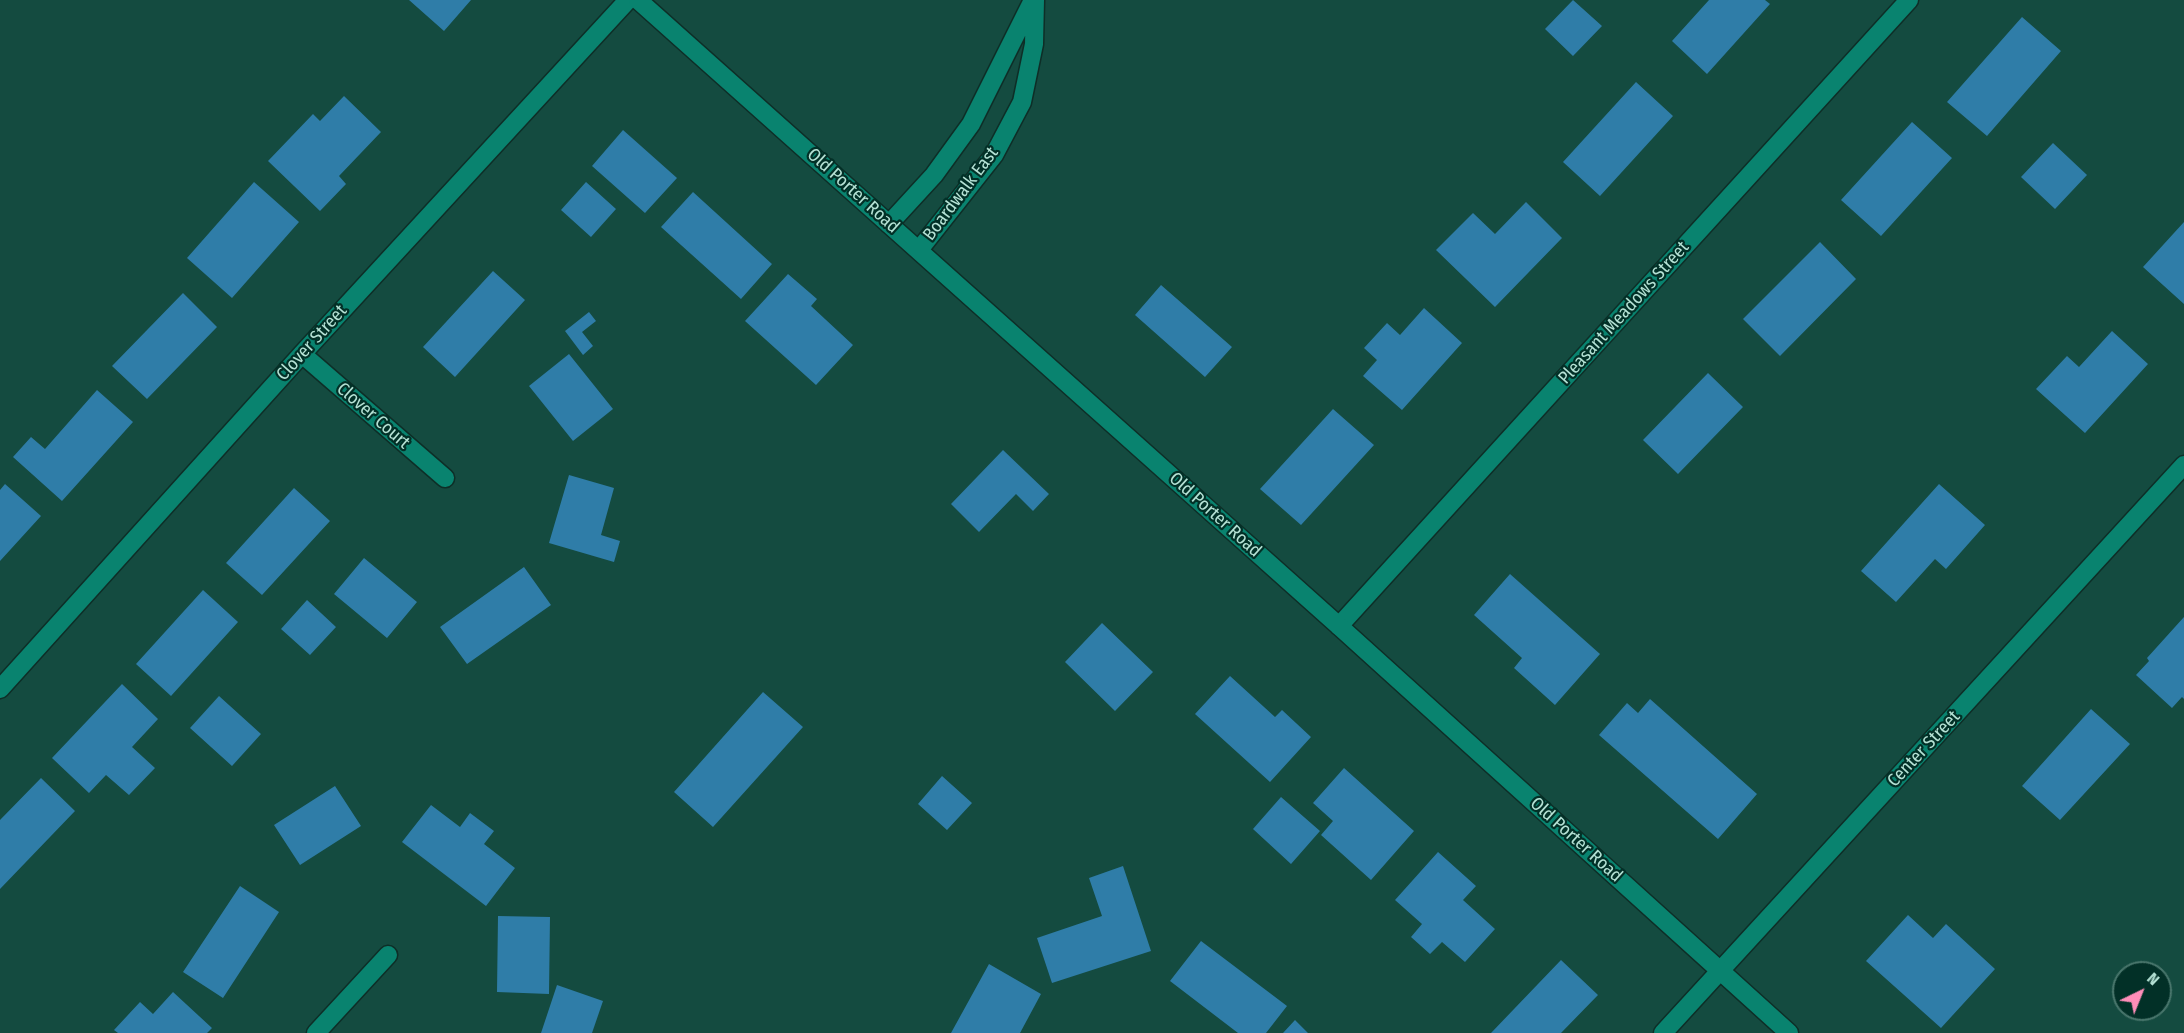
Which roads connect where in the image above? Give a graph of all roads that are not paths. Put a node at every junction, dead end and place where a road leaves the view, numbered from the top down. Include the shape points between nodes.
1 (627, 0) edge
2 (638, 0) edge
3 (1034, 0) edge
4 (1909, 0) edge
5 (889, 224) junction
6 (919, 250) junction
7 (302, 354) junction
8 (2184, 465) edge
9 (445, 478) dead end
10 (1339, 626) junction
11 (0, 689) edge
12 (388, 954) dead end
13 (1720, 971) junction
14 (316, 1033) edge
15 (1663, 1033) edge
16 (1789, 1033) edge

1 - 7 street, Clover Street
2 - 5 street, Old Porter Road
3 - 5 street, Boardwalk East via 971,124 934,175
3 - 6 street, Boardwalk East via 1034,44 1022,102 994,155
4 - 10 street, Pleasant Meadows Street
5 - 6 street, Old Porter Road
6 - 10 street, Old Porter Road
7 - 9 street, Clover Court
7 - 11 street, Clover Street
8 - 13 street, Center Street
10 - 13 street, Old Porter Road
12 - 14 street
13 - 15 street, Center Street
13 - 16 street, Old Porter Road

